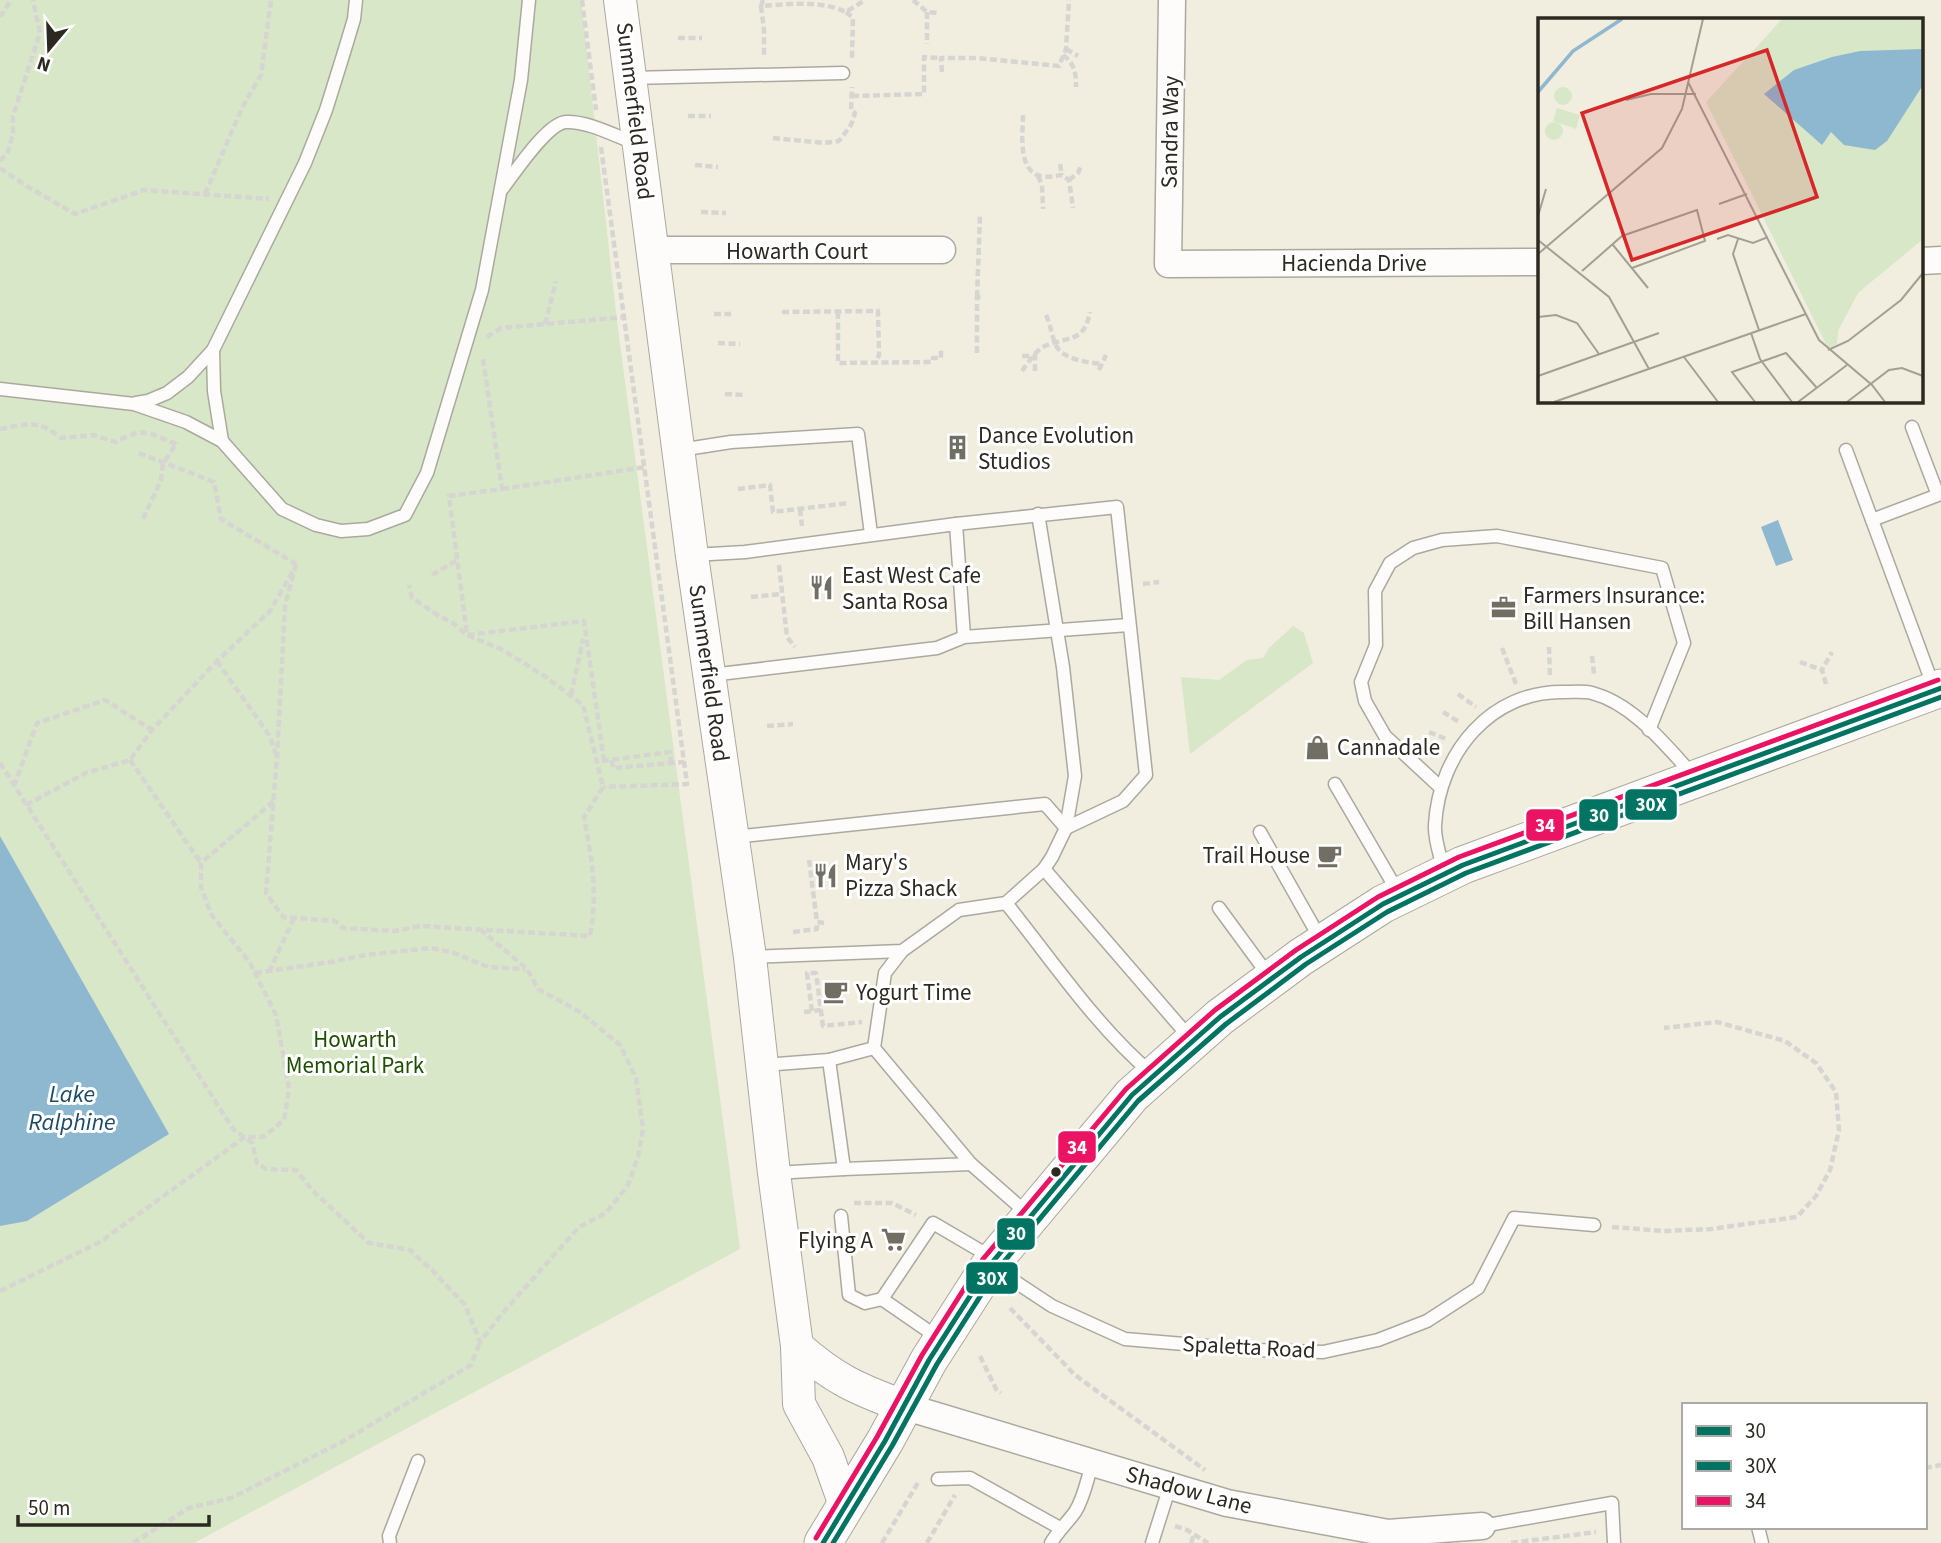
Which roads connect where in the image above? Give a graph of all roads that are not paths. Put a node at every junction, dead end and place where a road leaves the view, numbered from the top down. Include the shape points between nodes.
1 (356, 0) edge
2 (529, 0) edge
3 (620, 0) edge
4 (1172, 0) edge
5 (848, 72) road end
6 (631, 78) junction
7 (639, 144) junction
8 (499, 192) junction
9 (653, 250) junction
10 (942, 250) dead end
11 (1538, 262) edge
12 (1168, 264) joint
13 (213, 350) junction
14 (0, 389) edge
15 (134, 404) junction
16 (1912, 427) dead end
17 (222, 441) junction
18 (678, 450) junction
19 (1846, 450) dead end
20 (1939, 495) edge
21 (1038, 514) junction
22 (1872, 520) junction
23 (956, 524) junction
24 (871, 534) junction
25 (692, 555) junction
26 (1129, 625) junction
27 (1056, 630) junction
28 (964, 637) junction
29 (711, 675) junction
30 (1938, 689) edge
31 (1649, 730) junction
32 (1697, 779) junction
33 (1335, 784) dead end
34 (1440, 787) junction
35 (1066, 828) junction
36 (1260, 831) dead end
37 (733, 837) junction
38 (1044, 869) junction
39 (1444, 874) junction
40 (1400, 895) junction
41 (1006, 903) junction
42 (1219, 908) dead end
43 (1322, 943) junction
44 (902, 951) junction
45 (750, 957) junction
46 (1271, 979) junction
47 (1193, 1041) junction
48 (874, 1048) junction
49 (829, 1060) junction
50 (764, 1065) junction
51 (1154, 1076) junction
52 (971, 1164) junction
53 (844, 1169) junction
54 (774, 1173) junction
55 (841, 1216) dead end
56 (1030, 1216) junction
57 (1594, 1225) road end
58 (992, 1262) junction
59 (883, 1299) junction
60 (941, 1340) junction
61 (797, 1346) junction
62 (903, 1406) junction
63 (418, 1461) dead end
64 (1092, 1464) junction
65 (938, 1479) dead end
66 (1170, 1486) junction
67 (845, 1506) junction
68 (1482, 1527) joint
69 (1060, 1528) junction
70 (1388, 1538) edge
71 (390, 1543) edge
72 (823, 1543) edge
73 (1051, 1543) edge
74 (1152, 1543) edge
75 (1614, 1543) edge

1 - 13 lane via 326,110
2 - 8 lane
3 - 6 street, Summerfield Road
4 - 12 street, Sandra Way
5 - 6 lane
6 - 7 street, Summerfield Road
7 - 8 lane via 564,122 548,131
7 - 9 street, Summerfield Road
8 - 17 lane via 482,289 427,473 405,515 369,529 341,531 316,525 282,509
9 - 10 street, Howarth Court
9 - 18 street, Summerfield Road
11 - 12 street, Hacienda Drive
13 - 15 lane via 167,393
13 - 17 lane
14 - 15 lane
15 - 17 lane via 186,422
16 - 20 lane
18 - 24 lane via 858,434
18 - 25 street, Summerfield Road
19 - 22 lane
20 - 22 lane
21 - 23 lane
21 - 26 lane via 1116,507
21 - 27 lane
22 - 30 lane
23 - 24 lane
23 - 28 lane
24 - 25 lane
25 - 29 street, Summerfield Road
26 - 27 lane
26 - 35 lane via 1146,775 1123,802
27 - 28 lane
27 - 35 lane via 1075,776
28 - 29 lane via 937,648
29 - 37 street, Summerfield Road
30 - 32 main road
31 - 32 lane
31 - 34 lane via 1591,692 1553,691 1523,697 1479,723
31 - 34 lane via 1684,643 1662,568 1497,536 1442,540 1413,548 1390,563 1376,591 1376,645 1362,682 1364,701 1385,736
32 - 39 main road
33 - 40 lane
34 - 39 lane via 1435,827
35 - 37 lane via 1045,804
35 - 38 lane
36 - 43 lane
37 - 45 street, Summerfield Road
38 - 41 lane
38 - 47 lane
39 - 40 main road
40 - 43 main road
41 - 44 lane via 959,910
41 - 51 lane via 1107,1029
42 - 46 lane
43 - 46 main road
44 - 45 lane
44 - 48 lane via 885,973
45 - 50 street, Summerfield Road
46 - 47 main road
47 - 51 main road
48 - 49 lane
48 - 52 lane
49 - 50 lane
49 - 53 lane
50 - 54 street, Summerfield Road
51 - 56 main road via 1132,1095
52 - 53 lane
52 - 56 lane
53 - 54 lane
54 - 61 street, Summerfield Road
55 - 59 lane via 849,1295 865,1303
56 - 58 main road
57 - 58 lane, Spaletta Road via 1514,1218 1478,1288 1427,1321 1378,1340 1323,1352 1125,1339 1052,1306
58 - 59 lane, Spaletta Road via 933,1223
58 - 60 main road
59 - 60 lane
60 - 62 main road
61 - 62 street via 842,1381
61 - 67 street, Summerfield Road via 799,1404 828,1457
62 - 64 street, Shadow Lane
62 - 67 main road
63 - 71 lane
64 - 66 street, Shadow Lane
64 - 69 lane via 1079,1503
65 - 69 lane via 970,1478
66 - 70 street, Shadow Lane
66 - 74 lane
67 - 72 main road
68 - 70 street, Shadow Lane
68 - 75 lane via 1612,1503
69 - 73 lane

